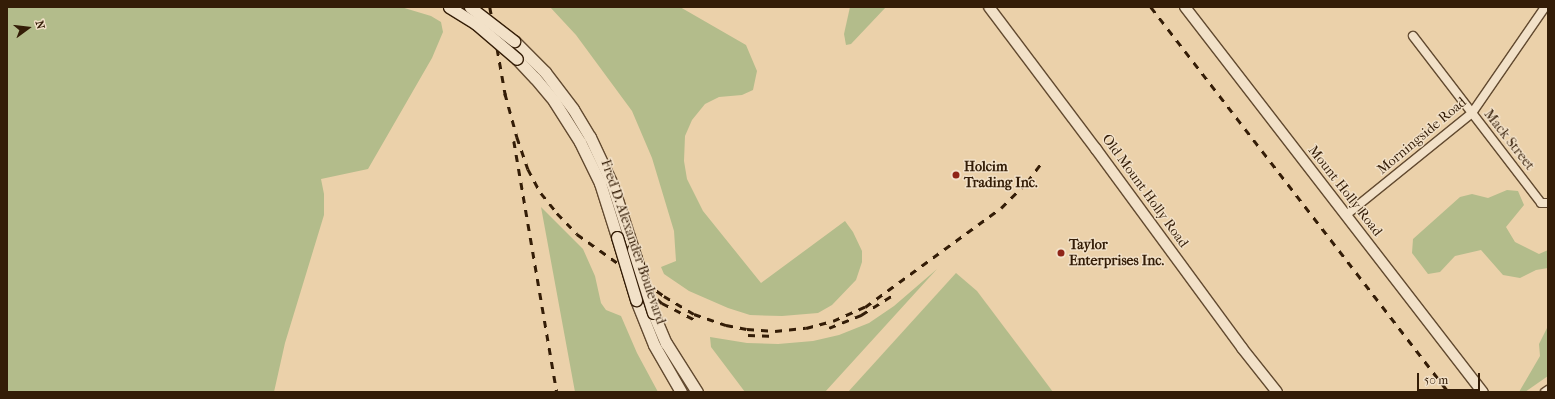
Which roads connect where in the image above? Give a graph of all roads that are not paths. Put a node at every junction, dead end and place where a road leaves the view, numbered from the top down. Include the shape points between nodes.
1 (449, 7) edge
2 (470, 7) edge
3 (989, 7) edge
4 (1185, 7) edge
5 (1545, 7) edge
6 (1414, 36) dead end
7 (1472, 113) junction
8 (1544, 203) edge
9 (1346, 215) junction
10 (1548, 390) edge
11 (681, 392) edge
12 (698, 392) edge
13 (1277, 392) edge
14 (1483, 392) edge
15 (1545, 392) edge

1 - 11 main road, Fred D. Alexander Boulevard, bridge via 487,32 536,78 580,142 600,183 636,300 654,344
2 - 12 main road, Fred D. Alexander Boulevard, bridge via 514,41 545,72 590,137 612,184 653,313 666,343
3 - 13 street, Old Mount Holly Road
4 - 9 street, Mount Holly Road
5 - 7 street, Morningside Road
6 - 7 street, Mack Street
7 - 8 street, Mack Street
7 - 9 street, Morningside Road
9 - 14 street, Mount Holly Road
10 - 15 street

